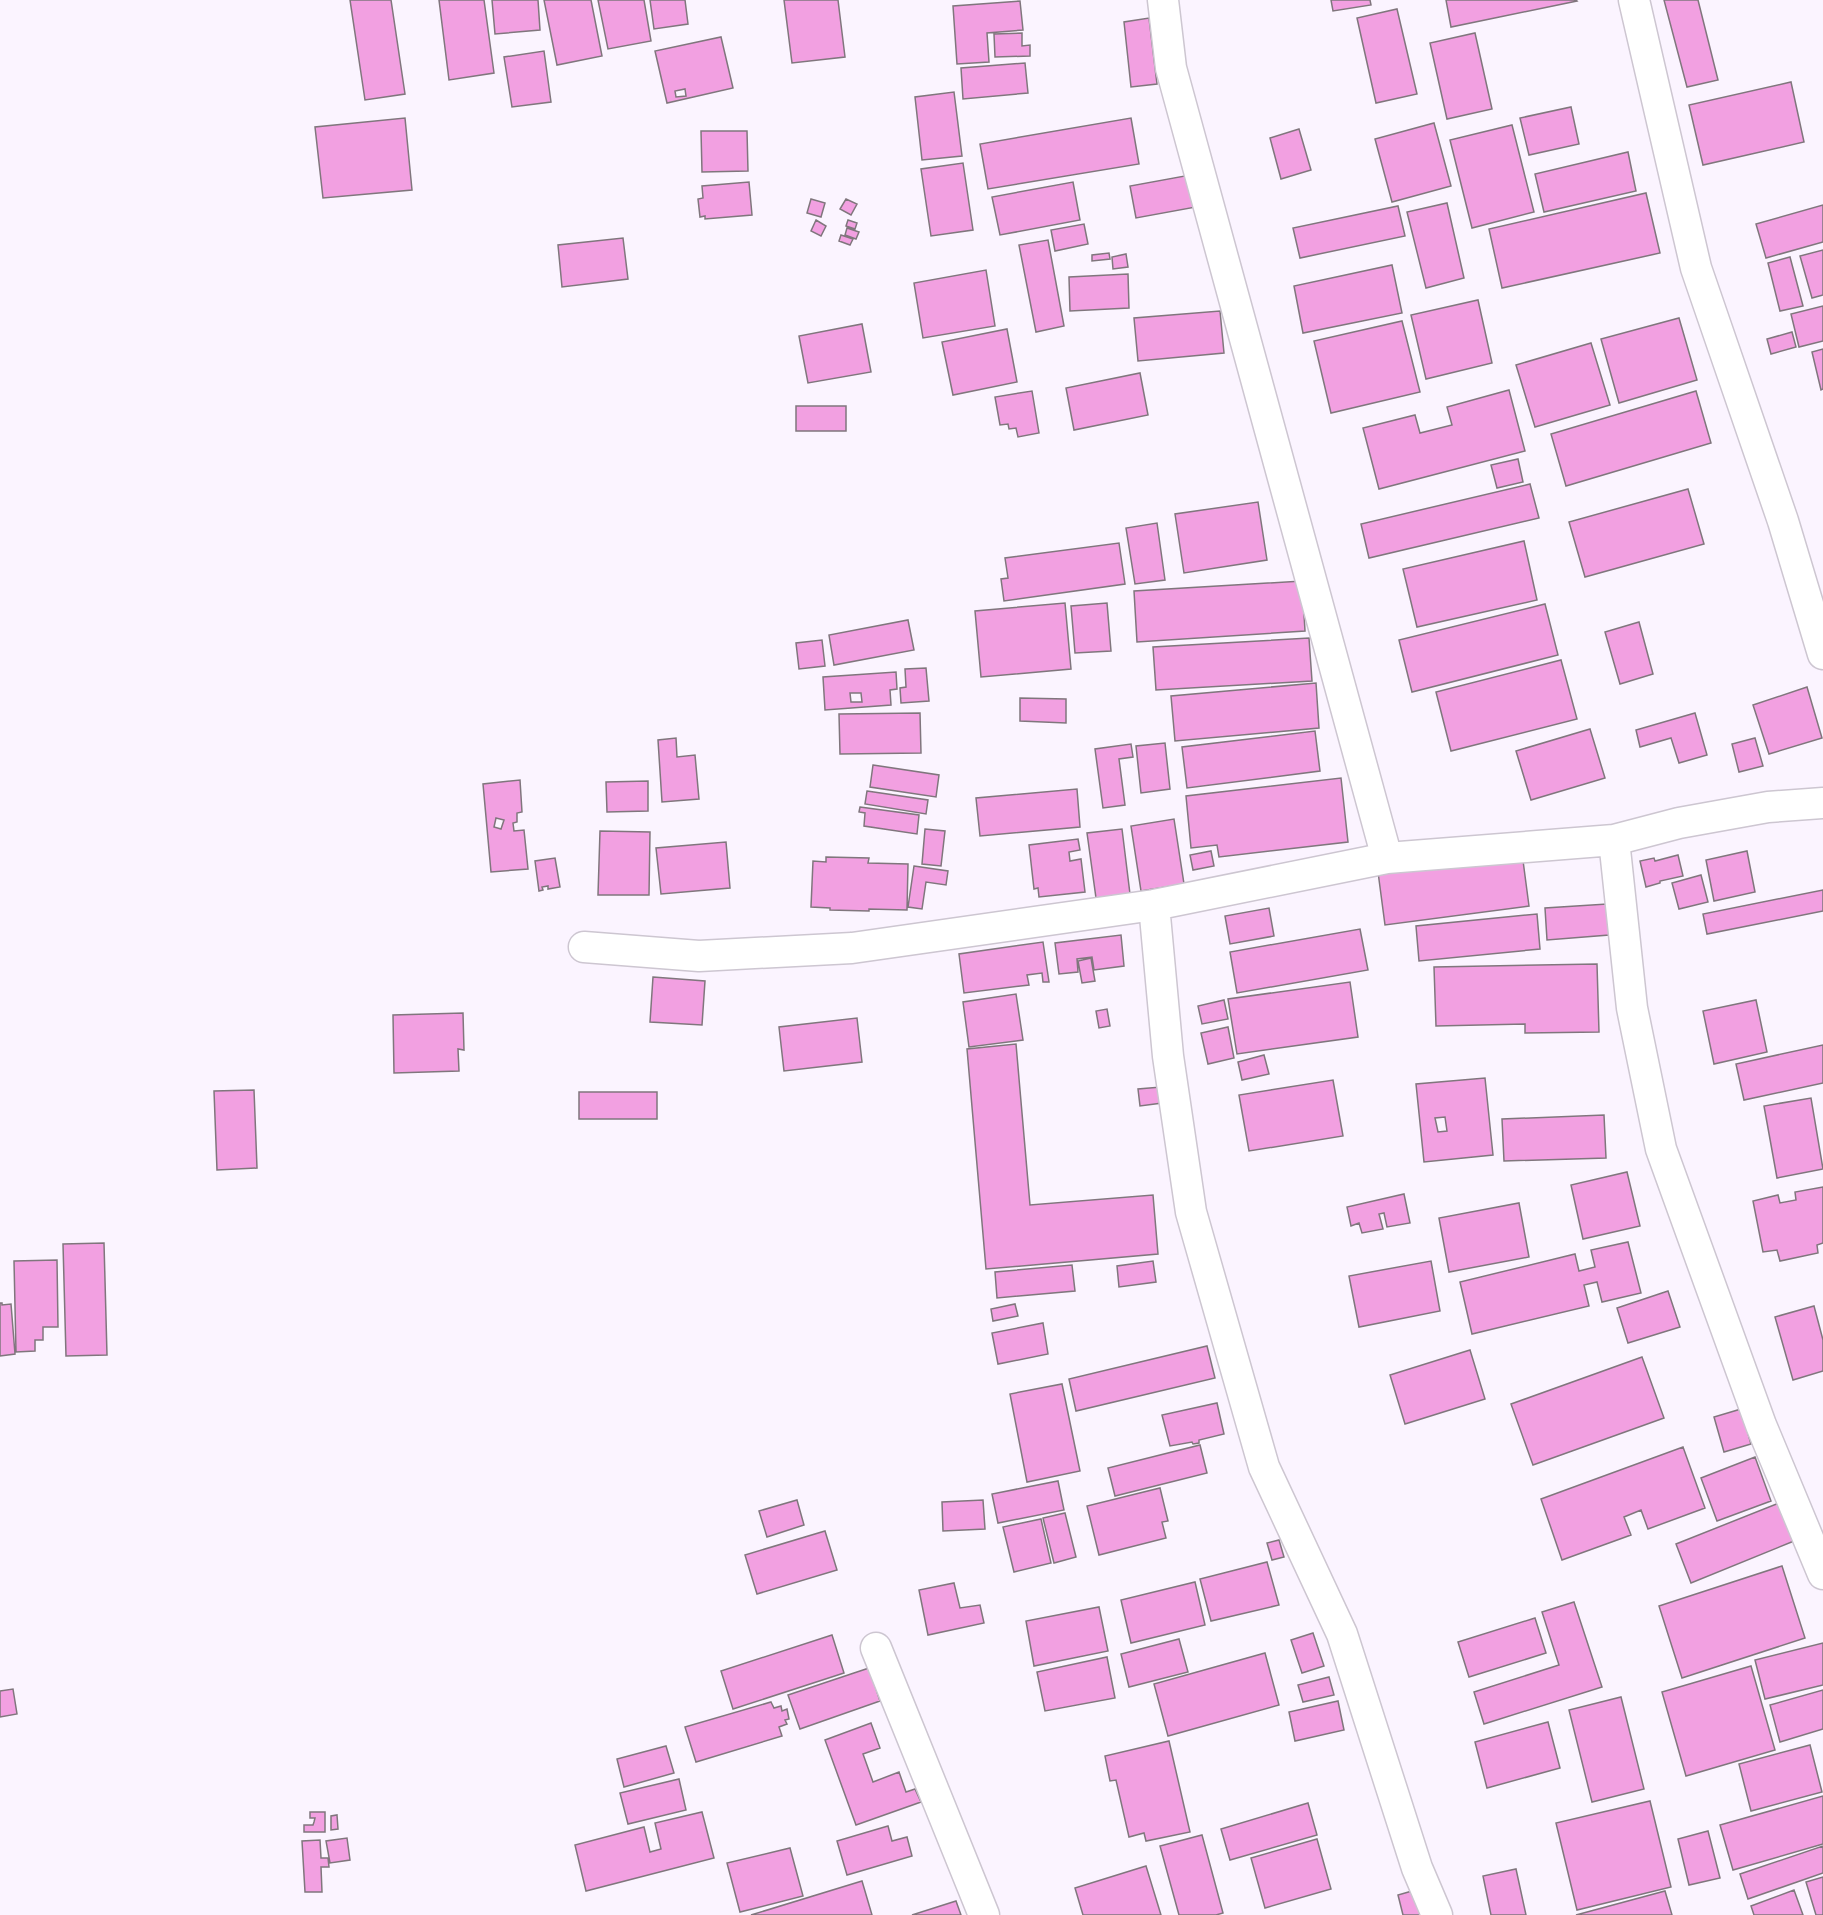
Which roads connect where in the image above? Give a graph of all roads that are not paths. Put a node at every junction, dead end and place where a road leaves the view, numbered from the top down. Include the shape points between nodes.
1 (1163, 0) edge
2 (1634, 0) edge
3 (1823, 654) edge
4 (1823, 803) edge
5 (1614, 840) junction
6 (1387, 858) junction
7 (1154, 905) junction
8 (585, 947) dead end
9 (1823, 1574) edge
10 (876, 1648) dead end
11 (984, 1915) edge
12 (1437, 1915) edge

1 - 6 street via 1171,68
2 - 3 street via 1696,268 1783,521
4 - 5 street via 1768,807 1679,823
5 - 6 street
5 - 9 street via 1632,1008 1661,1149 1761,1425
6 - 7 street
7 - 8 street via 852,948 699,956
7 - 12 street via 1168,1056 1191,1212 1264,1467 1342,1634
10 - 11 street

